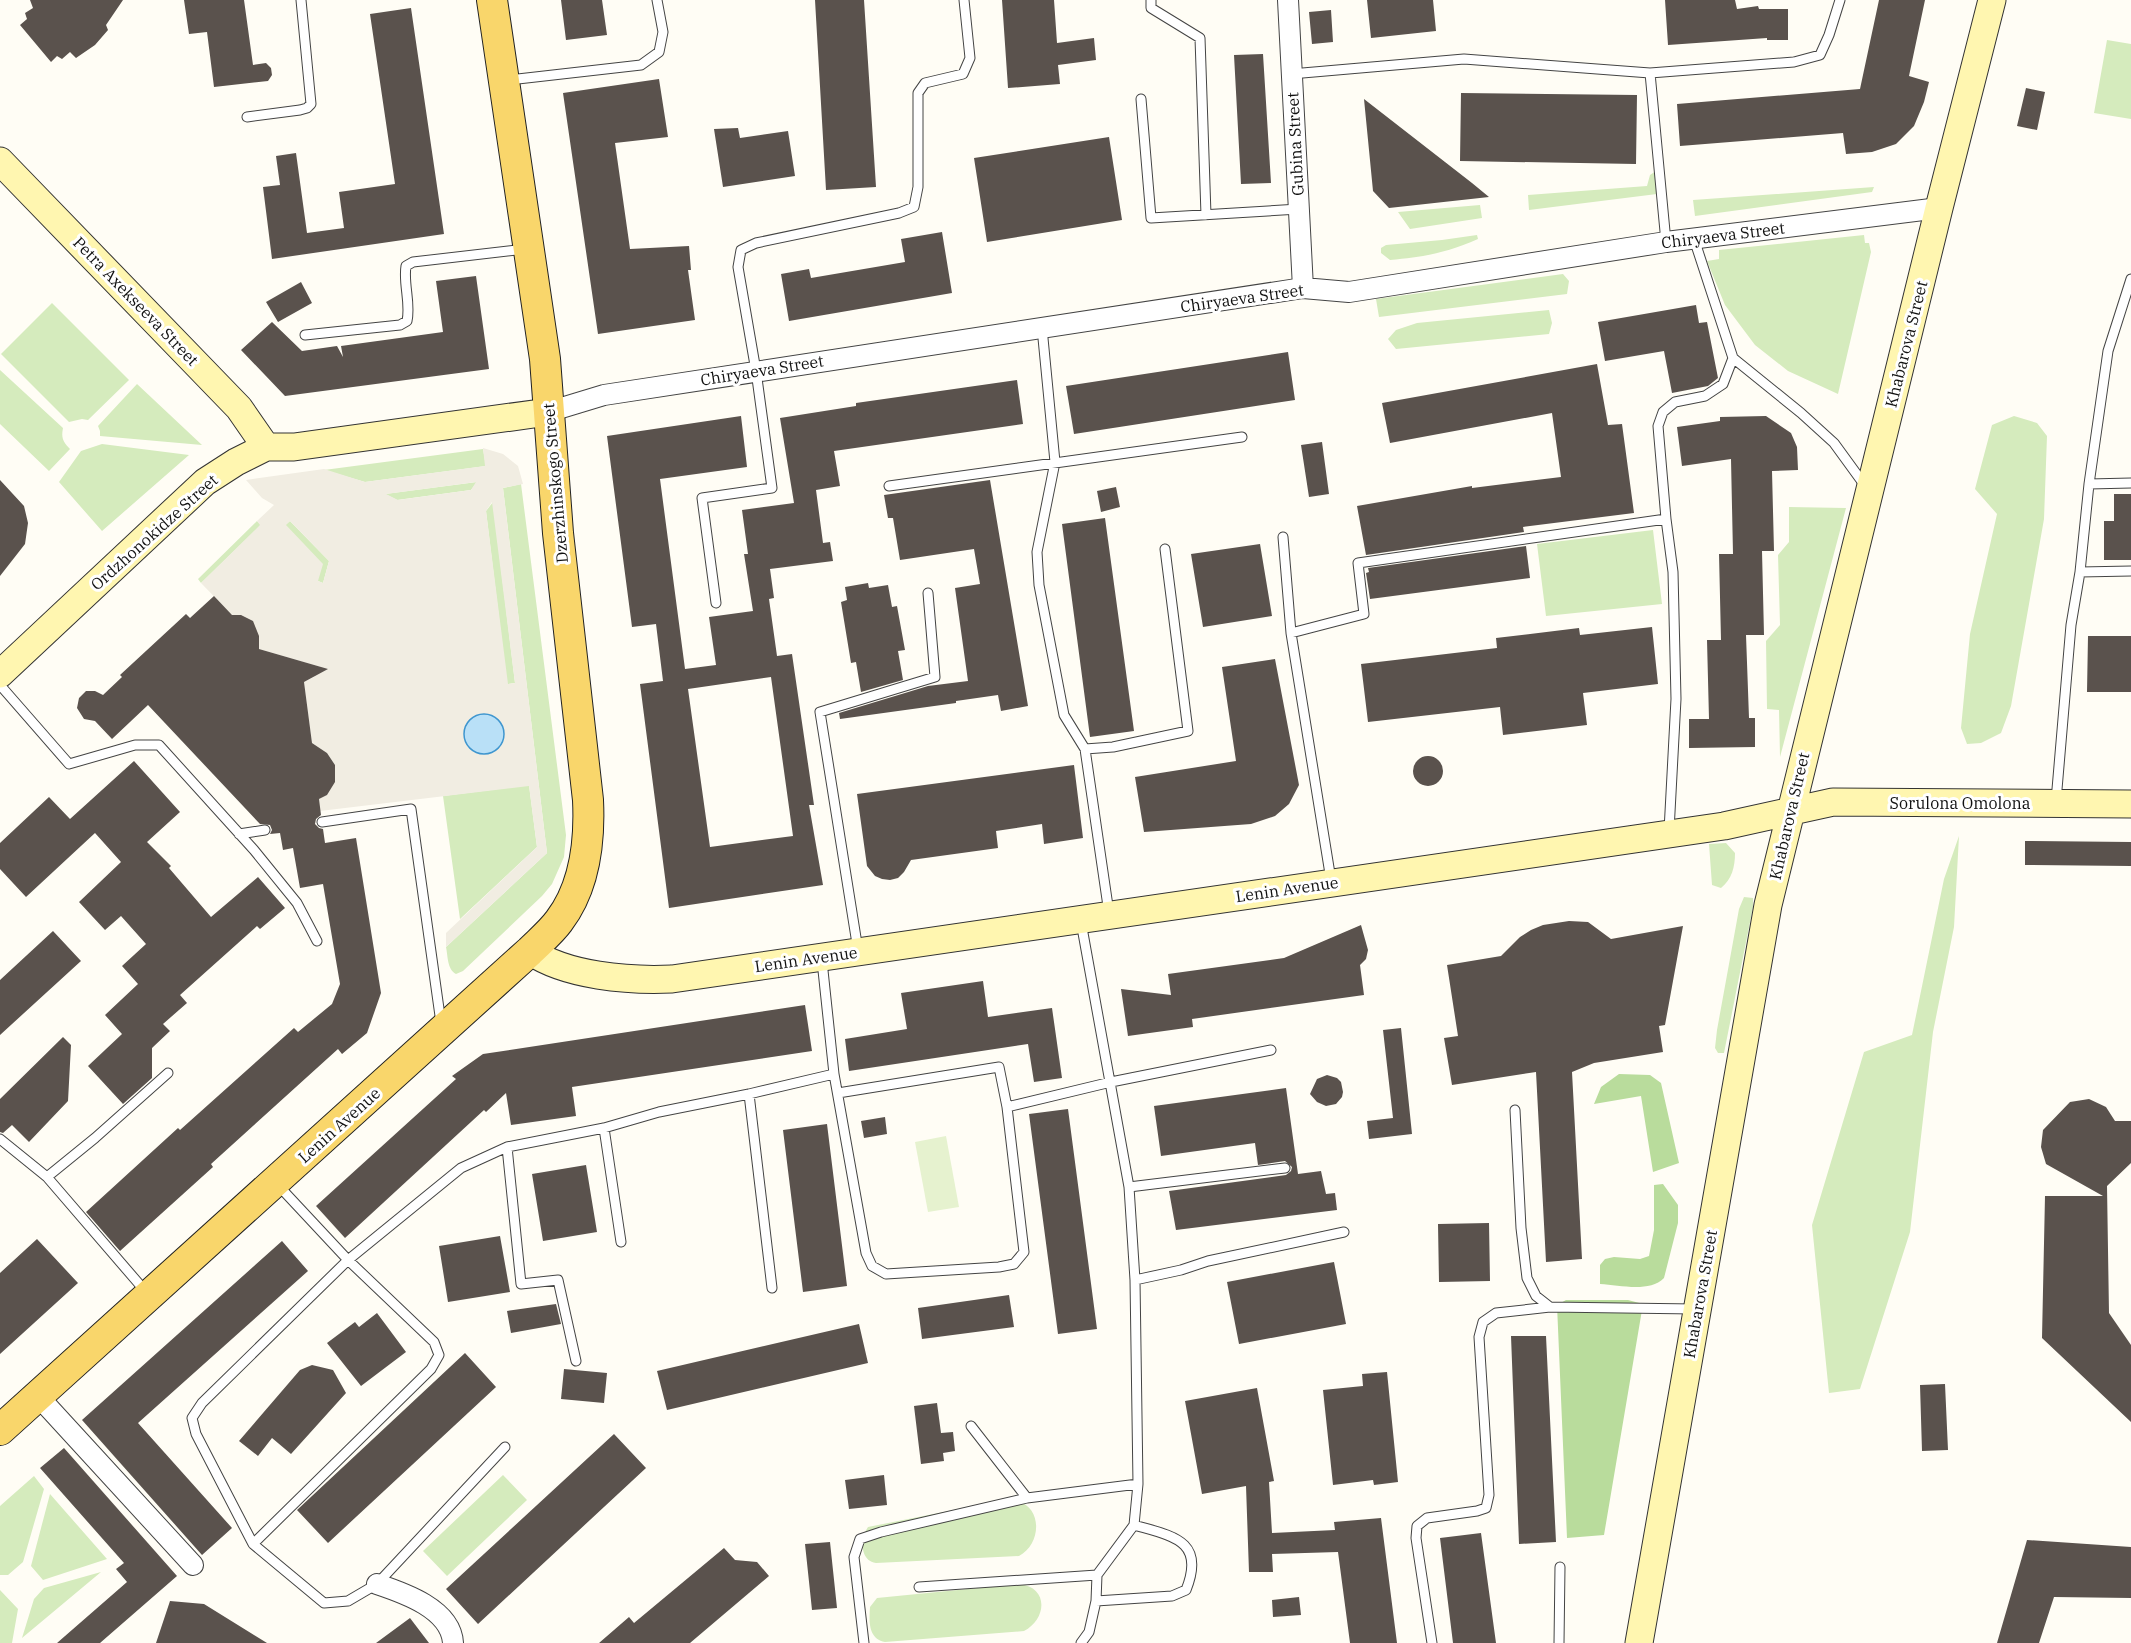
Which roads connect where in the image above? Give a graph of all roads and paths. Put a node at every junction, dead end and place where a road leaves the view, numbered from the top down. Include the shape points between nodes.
1 (301, 0) edge
2 (492, 0) edge
3 (657, 0) edge
4 (964, 0) edge
5 (1150, 0) edge
6 (1288, 0) edge
7 (1839, 0) edge
8 (1992, 0) edge
9 (1650, 73) junction
10 (1291, 74) junction
11 (505, 80) junction
12 (1141, 99) dead end
13 (246, 117) dead end
14 (0, 161) edge
15 (1939, 208) junction
16 (1299, 209) junction
17 (1206, 215) junction
18 (1694, 238) junction
19 (1666, 242) junction
20 (530, 248) junction
21 (2131, 279) edge
22 (1303, 288) junction
23 (1042, 328) junction
24 (305, 335) dead end
25 (1733, 358) junction
26 (756, 371) junction
27 (548, 412) junction
28 (1242, 437) dead end
29 (266, 447) junction
30 (1055, 462) junction
31 (2131, 483) edge
32 (2089, 484) junction
33 (889, 486) dead end
34 (1869, 492) junction
35 (1666, 519) junction
36 (1283, 537) dead end
37 (1165, 549) dead end
38 (2131, 571) edge
39 (2080, 572) junction
40 (928, 593) dead end
41 (716, 603) dead end
42 (1291, 633) junction
43 (0, 674) edge
44 (0, 685) edge
45 (1085, 749) junction
46 (2056, 804) junction
47 (2131, 804) edge
48 (1791, 812) junction
49 (322, 822) dead end
50 (265, 830) dead end
51 (1668, 833) junction
52 (239, 834) junction
53 (1331, 883) junction
54 (1110, 915) junction
55 (1080, 920) junction
56 (317, 941) dead end
57 (530, 951) junction
58 (858, 952) junction
59 (822, 957) junction
60 (443, 1031) junction
61 (1271, 1050) dead end
62 (168, 1073) dead end
63 (834, 1074) junction
64 (1111, 1082) junction
65 (749, 1094) junction
66 (838, 1094) junction
67 (1007, 1107) junction
68 (1515, 1110) dead end
69 (604, 1128) junction
70 (0, 1139) edge
71 (507, 1147) junction
72 (1285, 1168) dead end
73 (47, 1177) junction
74 (275, 1182) junction
75 (1129, 1187) junction
76 (1344, 1232) dead end
77 (621, 1242) dead end
78 (348, 1260) junction
79 (1135, 1280) junction
80 (772, 1288) dead end
81 (149, 1296) junction
82 (1550, 1307) junction
83 (1697, 1309) junction
84 (576, 1361) dead end
85 (38, 1396) junction
86 (971, 1426) dead end
87 (0, 1430) edge
88 (505, 1447) dead end
89 (1138, 1484) junction
90 (1027, 1498) junction
91 (1134, 1525) junction
92 (253, 1544) junction
93 (193, 1565) dead end
94 (1560, 1567) dead end
95 (1097, 1575) junction
96 (377, 1584) junction
97 (919, 1587) dead end
98 (1096, 1601) junction
99 (453, 1643) edge
100 (864, 1643) edge
101 (1081, 1643) edge
102 (1432, 1643) edge
103 (1559, 1643) edge
104 (1639, 1643) edge

1 - 13 lane via 311,104 300,110
2 - 11 main road, Dzerzhinskogo Street
3 - 11 lane via 663,32 659,52 642,65
4 - 26 lane via 970,58 963,74 925,83 918,93 918,187 914,207 756,243 741,250 738,267
5 - 17 lane via 1151,8 1200,38
6 - 10 street, Gubina Street
7 - 9 lane via 1820,55 1794,62
8 - 15 main road, Khabarova Street
9 - 10 lane via 1464,59
9 - 19 lane
10 - 16 street, Gubina Street
11 - 20 main road, Dzerzhinskogo Street
12 - 17 lane via 1151,218
14 - 29 main road, Petra Axekseeva Street via 239,408
15 - 18 street, Chiryaeva Street
15 - 34 main road, Khabarova Street
16 - 17 lane
16 - 22 street, Gubina Street
18 - 19 street, Chiryaeva Street
18 - 25 lane
19 - 22 street, Chiryaeva Street via 1349,292
20 - 24 lane via 413,262 406,266 405,274 407,321 400,325
20 - 27 main road, Dzerzhinskogo Street
21 - 32 lane via 2108,351
22 - 23 street, Chiryaeva Street
23 - 26 street, Chiryaeva Street
23 - 30 lane
25 - 34 lane via 1834,443
25 - 35 lane via 1723,384 1705,396 1676,402 1663,412 1658,426
26 - 27 street, Chiryaeva Street via 604,395
26 - 41 lane via 772,488 702,498
27 - 29 main road, Ordzhonokidze Street via 318,444
27 - 57 main road, Dzerzhinskogo Street via 589,820 585,860 570,902 559,921
28 - 30 lane
29 - 43 main road, Ordzhonokidze Street via 205,482
30 - 33 lane
30 - 45 lane via 1037,552 1039,585 1064,715
31 - 32 lane
32 - 39 lane
34 - 48 main road, Khabarova Street
35 - 42 lane via 1358,563 1364,614
35 - 51 lane via 1673,572 1676,699
36 - 42 lane
37 - 45 lane via 1188,731
38 - 39 lane
39 - 46 lane via 2071,625
40 - 58 lane via 935,676 820,712
42 - 53 lane
44 - 52 lane via 69,764 135,745 159,745
45 - 54 lane
46 - 47 main road, Sorulona Omolona
46 - 48 main road, Sorulona Omolona via 1833,802
48 - 51 main road, Lenin Avenue
48 - 83 main road, Khabarova Street via 1768,905
49 - 60 lane via 411,809
50 - 52 lane
51 - 53 main road, Lenin Avenue
52 - 56 lane via 297,903
53 - 54 main road, Lenin Avenue
54 - 55 main road, Lenin Avenue
55 - 58 main road, Lenin Avenue
55 - 64 lane
57 - 59 main road, Lenin Avenue via 570,969 659,980
57 - 60 main road, Lenin Avenue
58 - 59 main road, Lenin Avenue
59 - 63 lane
60 - 74 main road, Lenin Avenue
61 - 64 lane
62 - 73 lane
63 - 65 lane
63 - 66 lane
64 - 67 lane
64 - 75 lane
65 - 69 lane via 659,1112
65 - 80 lane
66 - 67 lane via 999,1066
66 - 67 lane via 866,1253 872,1266 886,1274 999,1267 1014,1264 1024,1252
68 - 82 lane via 1527,1278 1536,1296
69 - 71 lane
69 - 77 lane
70 - 73 lane
71 - 78 lane via 461,1168
71 - 84 lane via 521,1284 558,1280
72 - 75 lane
73 - 81 lane
74 - 78 lane
74 - 81 main road, Lenin Avenue
75 - 79 lane
76 - 79 lane
78 - 92 lane via 202,1403 192,1418 196,1434
78 - 92 lane via 434,1342 439,1355 431,1369
79 - 89 lane
81 - 85 main road, Lenin Avenue
82 - 83 lane
82 - 102 lane via 1496,1313 1483,1322 1479,1337 1489,1495 1486,1508 1427,1518 1417,1526
83 - 104 main road, Khabarova Street
85 - 87 main road, Lenin Avenue
85 - 93 street
86 - 90 lane
88 - 96 lane
89 - 90 lane
89 - 91 lane
90 - 100 lane via 860,1539 854,1557
91 - 95 lane
91 - 98 lane via 1177,1538 1190,1553 1193,1573 1186,1590 1172,1596
92 - 96 lane via 324,1603 348,1601
94 - 103 lane
95 - 97 lane
95 - 98 lane
96 - 99 street via 431,1608 447,1625
98 - 101 lane via 1089,1632

